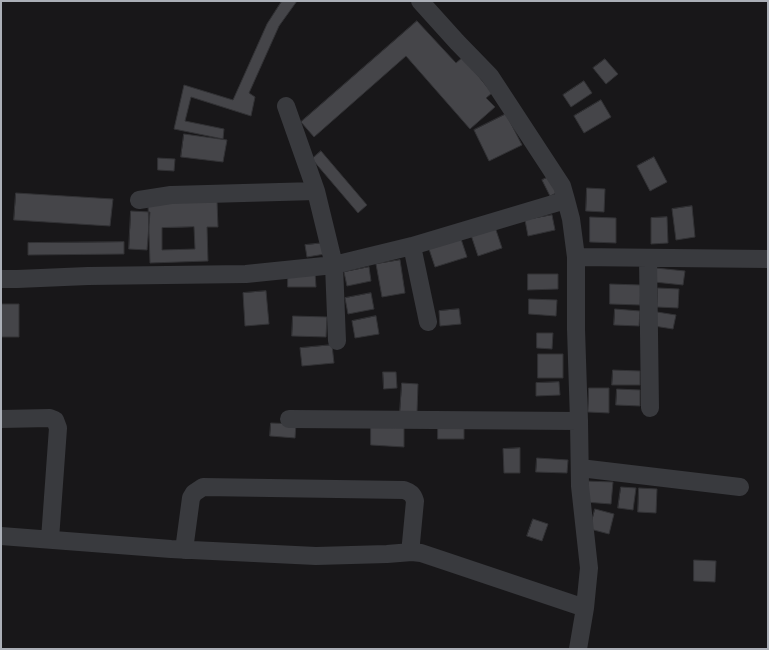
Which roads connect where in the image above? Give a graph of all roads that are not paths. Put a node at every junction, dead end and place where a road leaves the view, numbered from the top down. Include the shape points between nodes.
1 (420, 1) edge
2 (286, 106) dead end
3 (316, 192) junction
4 (139, 200) dead end
5 (566, 200) junction
6 (412, 246) junction
7 (576, 258) junction
8 (648, 258) junction
9 (768, 259) edge
10 (334, 265) junction
11 (1, 279) edge
12 (428, 322) dead end
13 (337, 341) dead end
14 (650, 408) dead end
15 (1, 419) edge
16 (289, 419) dead end
17 (579, 421) junction
18 (580, 468) junction
19 (740, 487) dead end
20 (1, 536) edge
21 (50, 540) junction
22 (184, 550) junction
23 (412, 552) junction
24 (585, 608) junction
25 (578, 649) edge

1 - 5 street via 490,76 562,186
2 - 3 street
3 - 4 street via 171,195
3 - 10 street
5 - 6 street
5 - 7 street
6 - 10 street
6 - 12 street
7 - 8 street
7 - 17 street
8 - 9 street
8 - 14 street
10 - 11 street via 246,274
10 - 13 street
15 - 21 street via 55,420 58,428
16 - 17 street
17 - 18 street
18 - 19 street
18 - 24 street via 589,568
20 - 21 street
21 - 22 street
22 - 23 street via 316,556
22 - 23 street via 191,498 203,487 404,490 414,496 415,501
23 - 24 street
24 - 25 street

